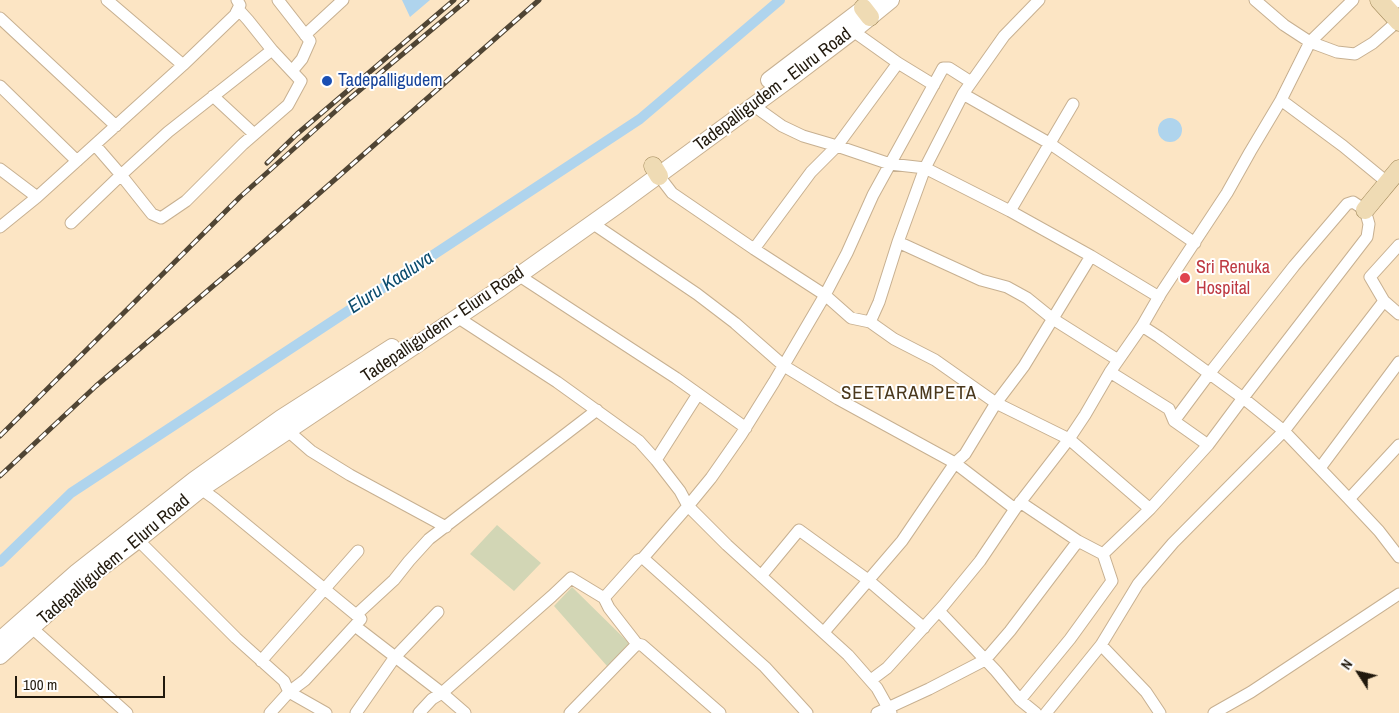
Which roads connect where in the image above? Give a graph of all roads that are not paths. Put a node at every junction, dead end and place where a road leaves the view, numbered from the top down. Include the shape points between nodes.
1 (107, 0) edge
2 (278, 0) edge
3 (343, 0) edge
4 (891, 0) edge
5 (1039, 0) edge
6 (1255, 0) edge
7 (1352, 0) edge
8 (238, 4) edge
9 (869, 8) edge
10 (1395, 9) edge
11 (0, 18) edge
12 (853, 31) junction
13 (305, 34) junction
14 (1310, 42) junction
15 (272, 50) junction
16 (898, 63) junction
17 (183, 65) junction
18 (292, 71) junction
19 (971, 82) junction
20 (934, 85) junction
21 (0, 86) edge
22 (963, 94) junction
23 (213, 96) junction
24 (1281, 100) junction
25 (1073, 104) dead end
26 (754, 106) junction
27 (116, 126) junction
28 (254, 134) junction
29 (1049, 143) junction
30 (95, 145) junction
31 (837, 146) junction
32 (77, 161) junction
33 (890, 164) junction
34 (925, 168) junction
35 (0, 169) edge
36 (1399, 169) edge
37 (656, 171) junction
38 (122, 175) junction
39 (1388, 183) junction
40 (36, 197) junction
41 (1366, 210) junction
42 (1010, 211) junction
43 (71, 223) dead end
44 (592, 224) junction
45 (0, 227) edge
46 (898, 242) junction
47 (1195, 243) junction
48 (1399, 245) edge
49 (754, 249) junction
50 (1091, 256) junction
51 (518, 275) junction
52 (825, 295) junction
53 (1159, 297) junction
54 (1384, 301) junction
55 (1399, 314) edge
56 (457, 317) junction
57 (1053, 319) junction
58 (870, 322) junction
59 (1142, 326) junction
60 (1118, 360) junction
61 (1398, 365) edge
62 (784, 366) junction
63 (1110, 372) junction
64 (1209, 374) junction
65 (698, 394) junction
66 (1243, 398) junction
67 (996, 403) junction
68 (597, 410) junction
69 (1174, 421) junction
70 (746, 428) junction
71 (287, 430) junction
72 (1284, 431) junction
73 (1069, 439) junction
74 (1208, 445) junction
75 (1399, 445) edge
76 (656, 460) junction
77 (956, 464) junction
78 (1320, 468) junction
79 (200, 489) junction
80 (1349, 499) junction
81 (688, 506) junction
82 (1018, 506) junction
83 (1150, 509) junction
84 (446, 527) junction
85 (138, 540) junction
86 (1078, 541) junction
87 (358, 551) dead end
88 (1103, 554) junction
89 (1399, 557) edge
90 (643, 558) junction
91 (761, 576) junction
92 (868, 580) junction
93 (325, 590) junction
94 (1399, 594) edge
95 (604, 598) junction
96 (939, 611) junction
97 (438, 612) dead end
98 (355, 621) junction
99 (32, 628) junction
100 (924, 628) junction
101 (824, 632) junction
102 (0, 640) edge
103 (637, 644) junction
104 (1101, 645) junction
105 (0, 656) edge
106 (395, 657) junction
107 (985, 660) junction
108 (262, 661) junction
109 (871, 680) junction
110 (289, 692) junction
111 (442, 693) junction
112 (1020, 700) junction
113 (890, 710) edge
114 (127, 713) edge
115 (270, 713) edge
116 (326, 713) edge
117 (356, 713) edge
118 (419, 713) edge
119 (465, 713) edge
120 (570, 713) edge
121 (720, 713) edge
122 (807, 713) edge
123 (877, 713) edge
124 (1036, 713) edge
125 (1046, 713) edge
126 (1160, 713) edge
127 (1214, 713) edge

1 - 17 street
2 - 13 street
3 - 13 street
4 - 9 main road, Tadepalligudem - Eluru Road
5 - 19 street via 1004,36
6 - 14 street
7 - 14 street
8 - 15 street
8 - 17 street via 234,15
9 - 12 main road, Tadepalligudem - Eluru Road
9 - 37 main road, Tadepalligudem - Eluru Road via 781,71
10 - 14 street via 1373,43 1355,54 1337,52
11 - 27 street
12 - 16 street
12 - 26 main road, Tadepalligudem - Eluru Road
13 - 18 street via 310,41
14 - 24 street
15 - 18 street
15 - 23 street
16 - 20 street
16 - 31 street
17 - 27 street
18 - 28 street via 302,81 290,103
19 - 20 street via 943,68
19 - 22 street
20 - 33 street
21 - 32 street
22 - 29 street
22 - 34 street
23 - 28 street
23 - 38 street
24 - 39 street
24 - 47 street
25 - 29 street
26 - 31 street via 789,130
26 - 37 main road, Tadepalligudem - Eluru Road
27 - 30 street
28 - 38 street via 186,200 161,218 152,214
29 - 42 street
29 - 47 street
30 - 32 street
30 - 38 street
31 - 33 street
31 - 49 street via 811,172
32 - 40 street
33 - 34 street
33 - 52 street
34 - 42 street
34 - 46 street
35 - 40 street
36 - 39 main road
37 - 44 main road, Tadepalligudem - Eluru Road
37 - 49 street via 672,193
37 - 102 main road, Tadepalligudem - Eluru Road via 281,418 194,480 77,572
38 - 43 street
39 - 41 main road
40 - 45 street
41 - 64 street via 1353,202 1347,204
41 - 66 street via 1367,237
42 - 50 street
44 - 51 main road, Tadepalligudem - Eluru Road
44 - 62 street via 697,294 736,323
46 - 57 street via 981,280 1007,287
46 - 58 street
47 - 53 street
48 - 54 street via 1370,277
49 - 52 street
50 - 53 street
50 - 57 street
51 - 56 main road, Tadepalligudem - Eluru Road
51 - 65 street
52 - 58 street via 851,318
52 - 62 street
53 - 59 street
54 - 55 street
54 - 72 street
56 - 68 street
56 - 71 main road, Tadepalligudem - Eluru Road
57 - 60 street
57 - 67 street
58 - 67 street via 894,339 935,360
59 - 60 street
59 - 64 street
60 - 63 street
61 - 78 street
62 - 70 street
62 - 77 street
63 - 69 street via 1170,409
63 - 73 street
64 - 66 street
64 - 69 street
65 - 70 street
65 - 76 street
66 - 72 street
66 - 74 street
67 - 73 street
67 - 77 street
68 - 76 street via 640,441
68 - 84 street
69 - 74 street
70 - 81 street
71 - 79 main road, Tadepalligudem - Eluru Road
71 - 84 street via 311,451 350,475
72 - 78 street
72 - 104 street via 1173,543 1138,584
73 - 82 street
73 - 83 street
74 - 83 street
75 - 80 street
76 - 81 street
77 - 82 street
77 - 92 street via 902,541
78 - 80 street
79 - 85 main road, Tadepalligudem - Eluru Road
79 - 93 street
80 - 89 street
81 - 90 street
81 - 91 street
82 - 86 street
82 - 96 street via 980,561
83 - 88 street
84 - 98 street via 429,539
85 - 99 main road, Tadepalligudem - Eluru Road via 84,581
85 - 108 street
86 - 88 street
86 - 107 street
87 - 93 street
88 - 112 street via 1112,581
90 - 95 street
90 - 122 street via 765,667
91 - 92 street via 798,530
91 - 101 street
92 - 100 street
92 - 101 street
93 - 98 street
93 - 108 street
94 - 127 street
95 - 103 street
95 - 111 street via 571,578
96 - 100 street
96 - 107 street
97 - 106 street
98 - 106 street
98 - 110 street via 305,680
99 - 105 main road, Tadepalligudem - Eluru Road
99 - 114 street
100 - 109 street via 887,668
101 - 109 street
103 - 120 street
103 - 121 street
104 - 125 street
104 - 126 street via 1146,692
106 - 111 street
106 - 117 street
107 - 112 street
107 - 113 street
108 - 110 street via 284,681
109 - 113 street
110 - 115 street
110 - 116 street
111 - 118 street
111 - 119 street
112 - 124 street
113 - 123 street

